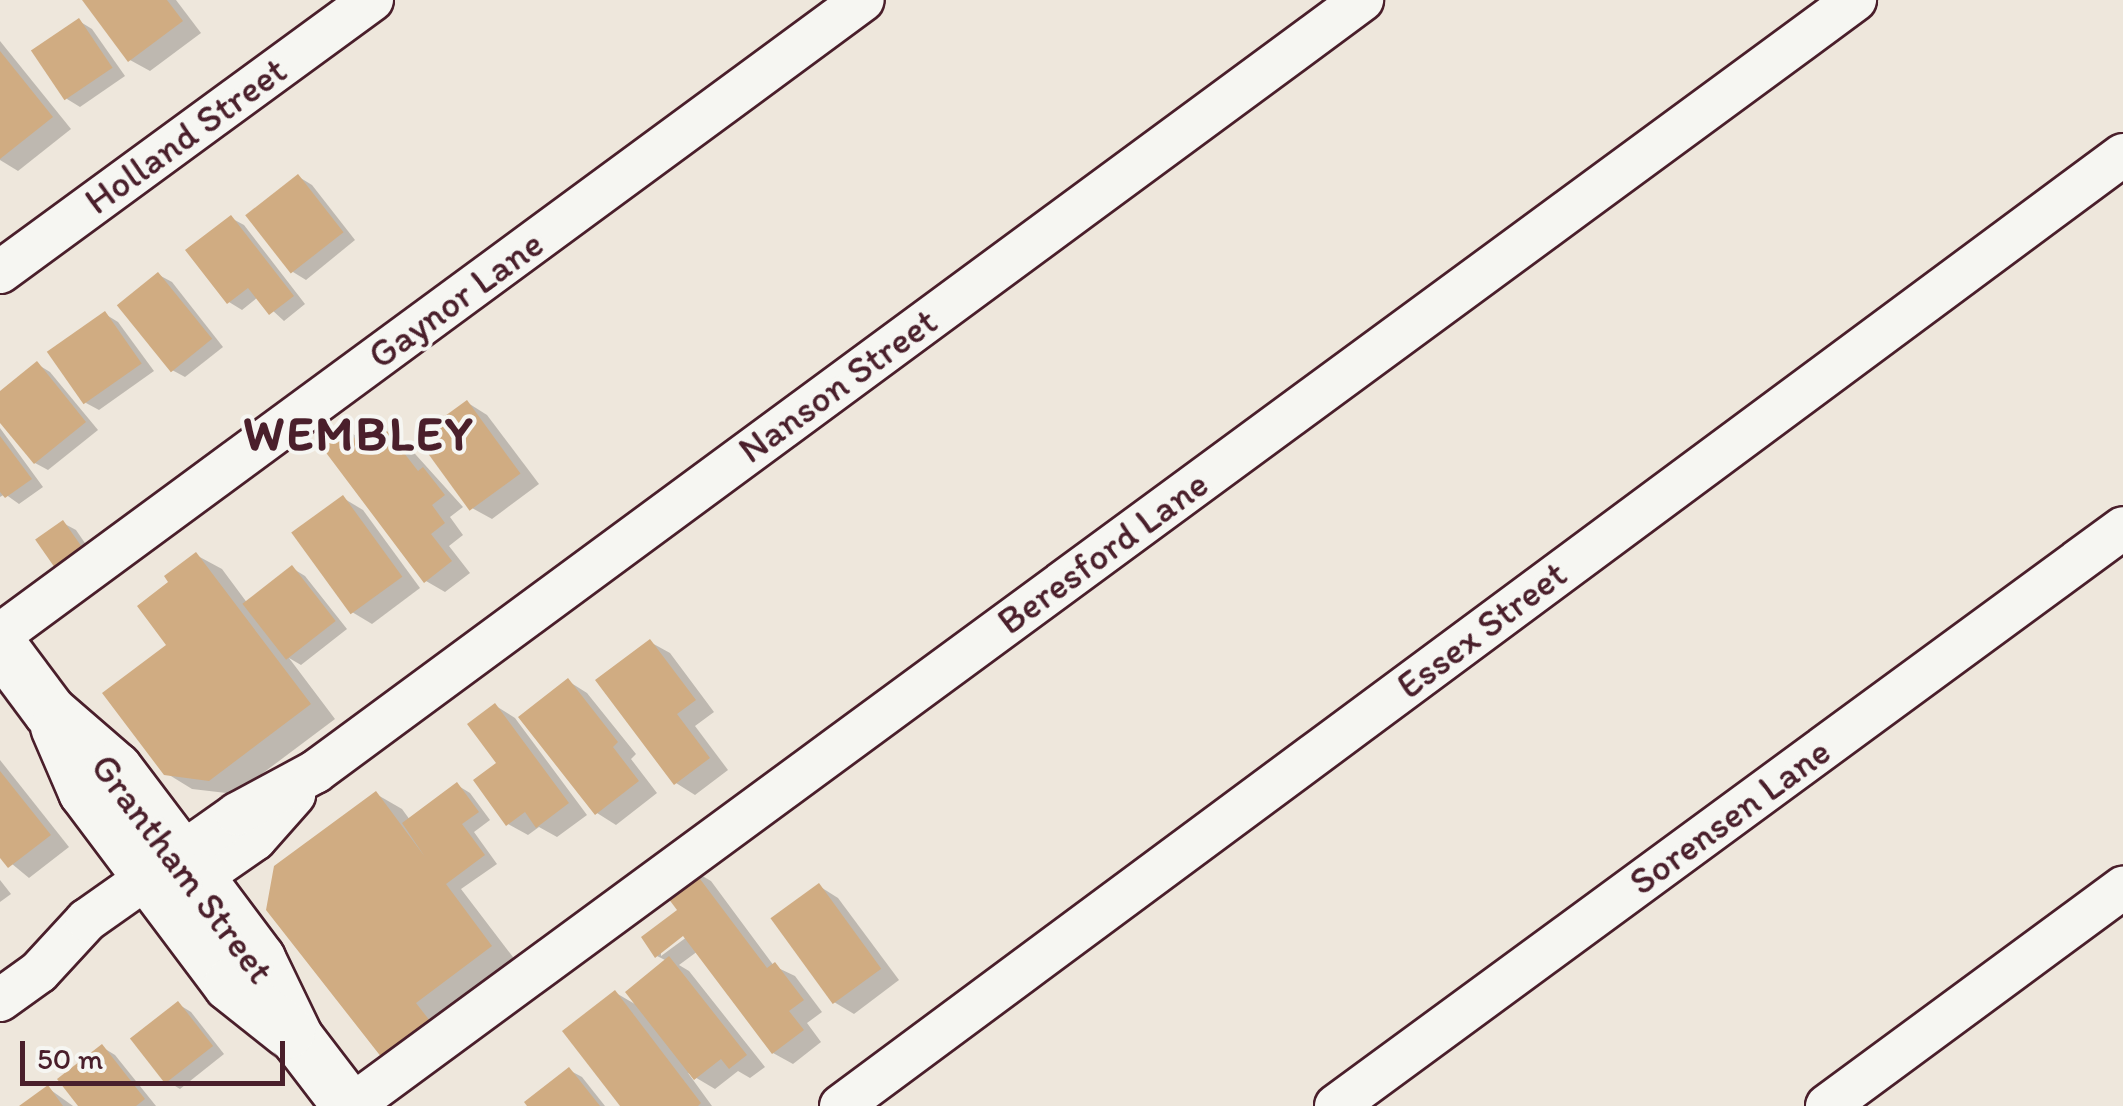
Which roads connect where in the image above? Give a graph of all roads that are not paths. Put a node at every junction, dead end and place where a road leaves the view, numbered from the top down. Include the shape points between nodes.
1 (372, 0) edge
2 (863, 0) edge
3 (1362, 0) edge
4 (1855, 0) edge
5 (2123, 154) edge
6 (0, 272) edge
7 (2123, 528) edge
8 (0, 635) edge
9 (0, 645) edge
10 (174, 878) junction
11 (2123, 888) edge
12 (0, 1000) edge
13 (350, 1106) edge
14 (841, 1106) edge
15 (1336, 1106) edge
16 (1826, 1106) edge

1 - 6 street, Holland Street
2 - 8 street, Gaynor Lane
3 - 10 street, Nanson Street via 314,772 237,814
4 - 13 street, Beresford Lane
5 - 14 street, Essex Street
7 - 15 street, Sorensen Lane
9 - 10 main road, Grantham Street via 50,712 116,769
10 - 12 street, Nanson Street via 104,942 39,972
10 - 13 main road, Grantham Street via 260,959 297,1038
11 - 16 street

